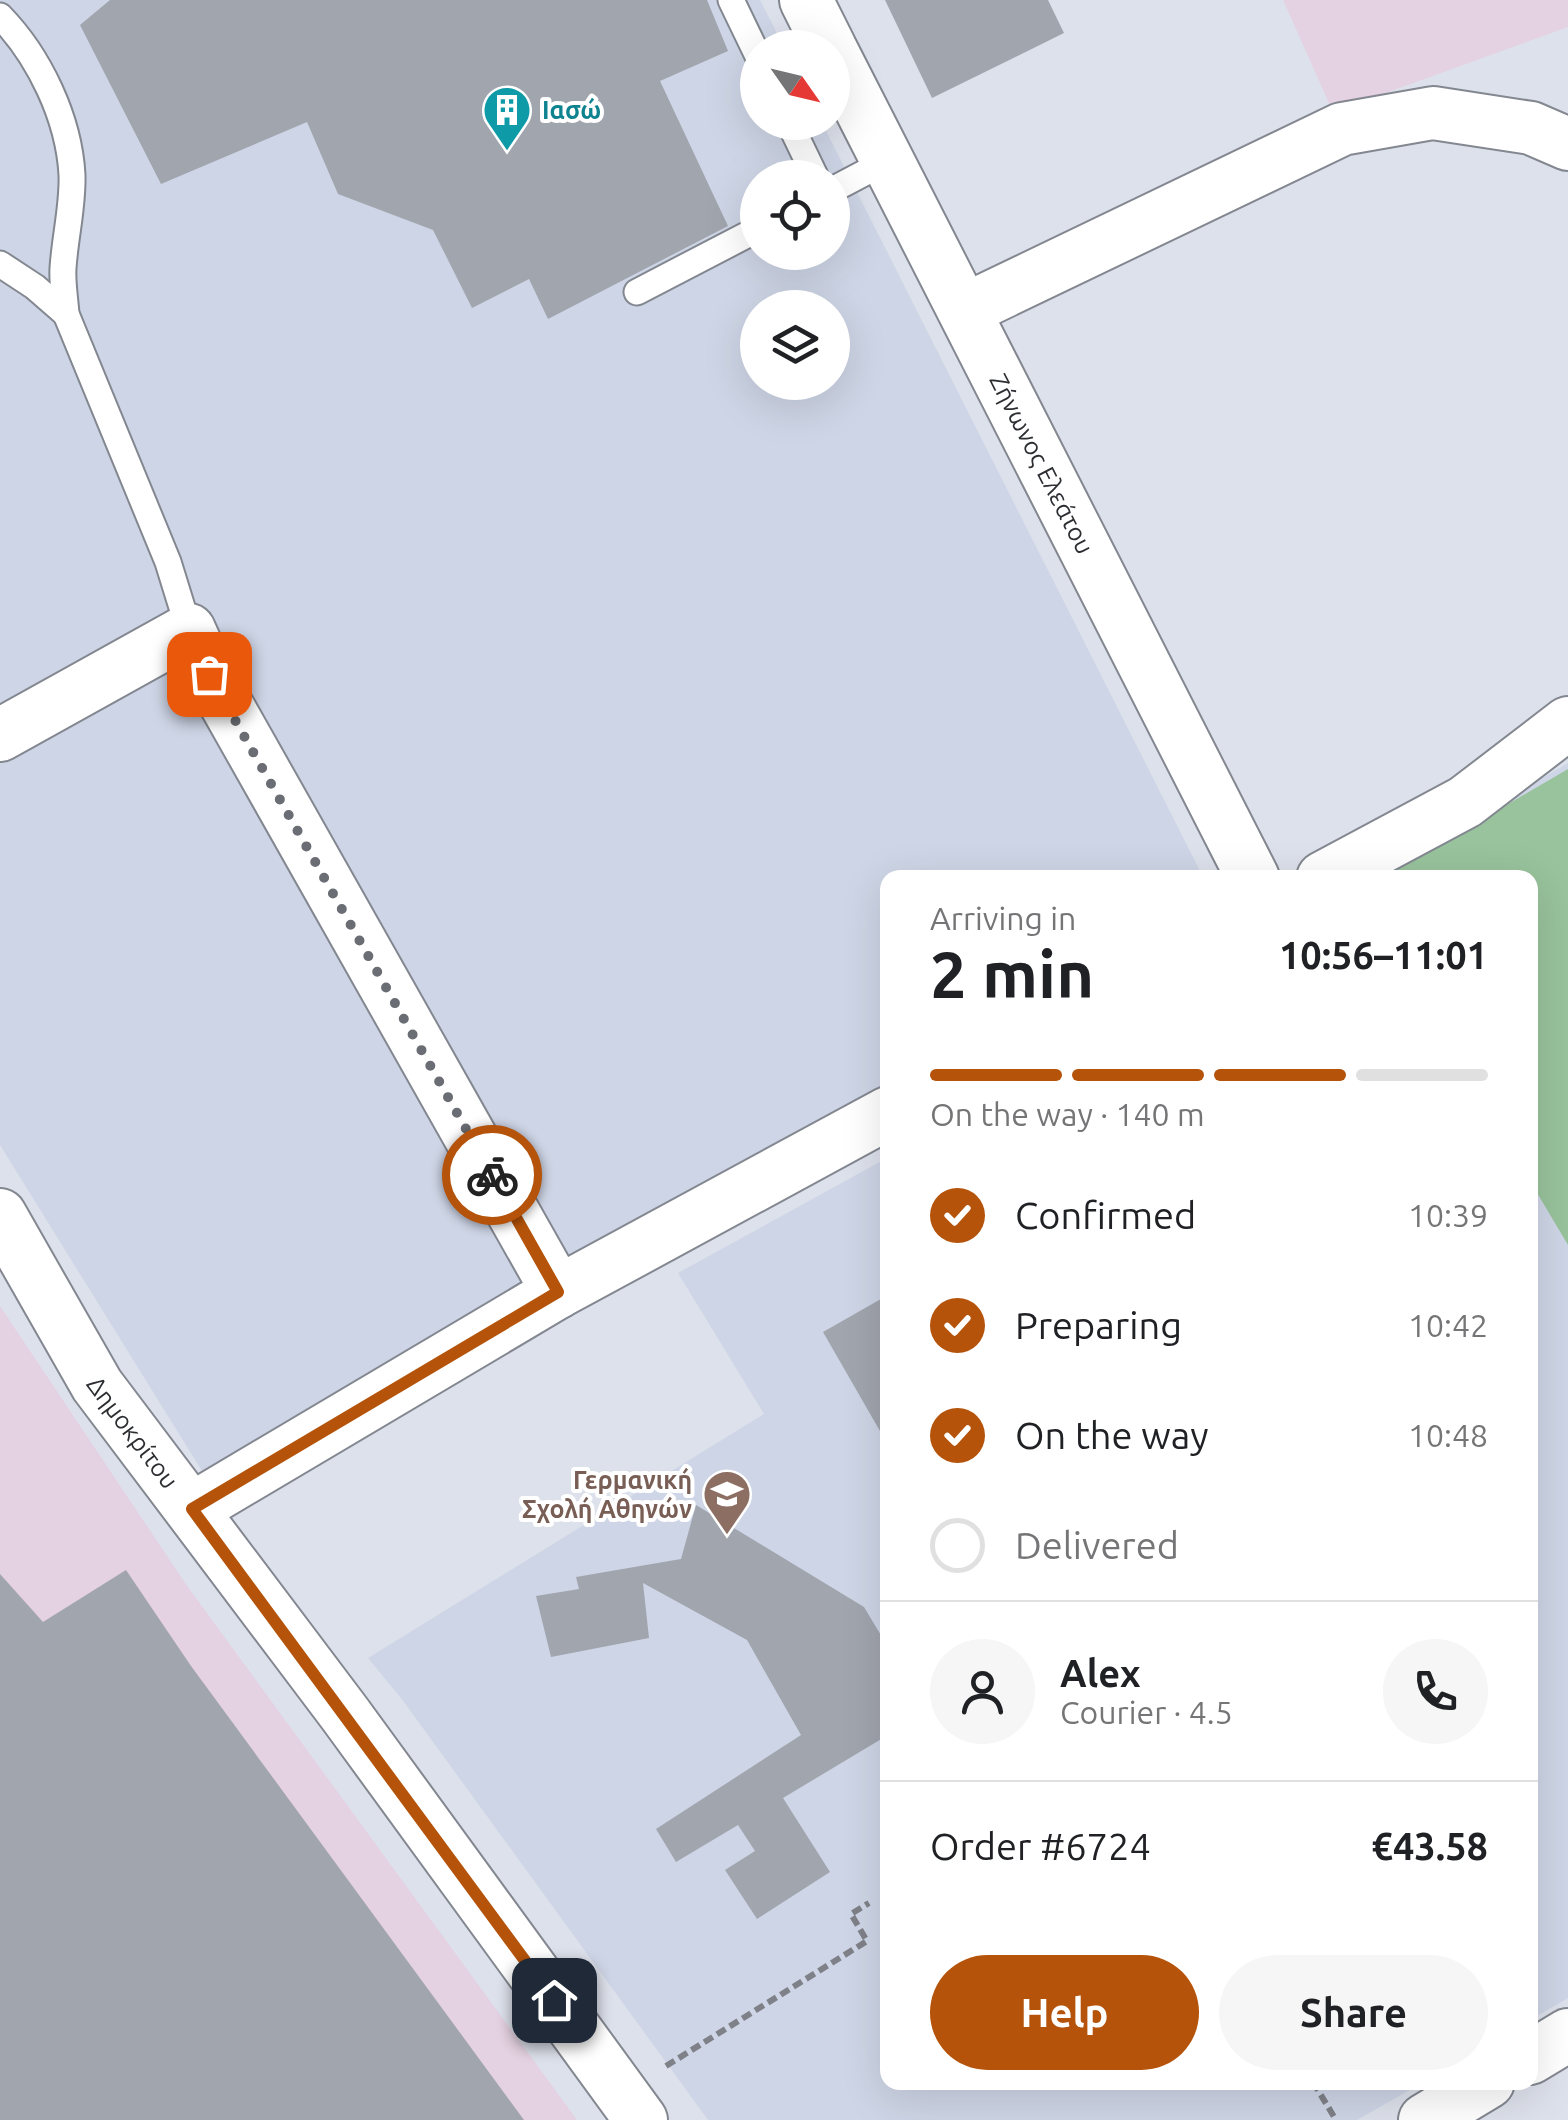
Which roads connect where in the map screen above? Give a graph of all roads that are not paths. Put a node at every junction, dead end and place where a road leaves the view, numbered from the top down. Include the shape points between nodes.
1 (731, 0) edge
2 (806, 0) edge
3 (0, 16) edge
4 (745, 30) edge
5 (821, 30) edge
6 (850, 87) edge
7 (1568, 144) edge
8 (888, 161) junction
9 (850, 181) edge
10 (740, 238) edge
11 (0, 264) edge
12 (637, 292) dead end
13 (965, 310) junction
14 (66, 314) junction
15 (188, 630) junction
16 (1568, 723) edge
17 (0, 735) edge
18 (1249, 870) edge
19 (1338, 870) edge
20 (880, 1117) edge
21 (0, 1215) edge
22 (558, 1292) junction
23 (192, 1509) junction
24 (1568, 2035) edge
25 (1538, 2053) edge
26 (1475, 2090) edge
27 (632, 2108) edge
28 (1425, 2120) edge

1 - 4 lane
2 - 5 street, Ζήνωνος Ελεάτου
3 - 14 lane via 22,38 67,135 72,177
6 - 8 street, Ζήνωνος Ελεάτου
7 - 13 street via 1530,128 1433,114 1342,129
8 - 9 lane
8 - 13 street, Ζήνωνος Ελεάτου
10 - 12 lane
11 - 14 lane
13 - 18 street, Ζήνωνος Ελεάτου
14 - 15 lane via 168,562
15 - 17 street
15 - 22 street
16 - 19 street via 1465,802
20 - 22 street
21 - 23 street, Δημοκρίτου via 98,1384
22 - 23 street
23 - 27 street, Δημοκρίτου
24 - 25 street
26 - 28 street

